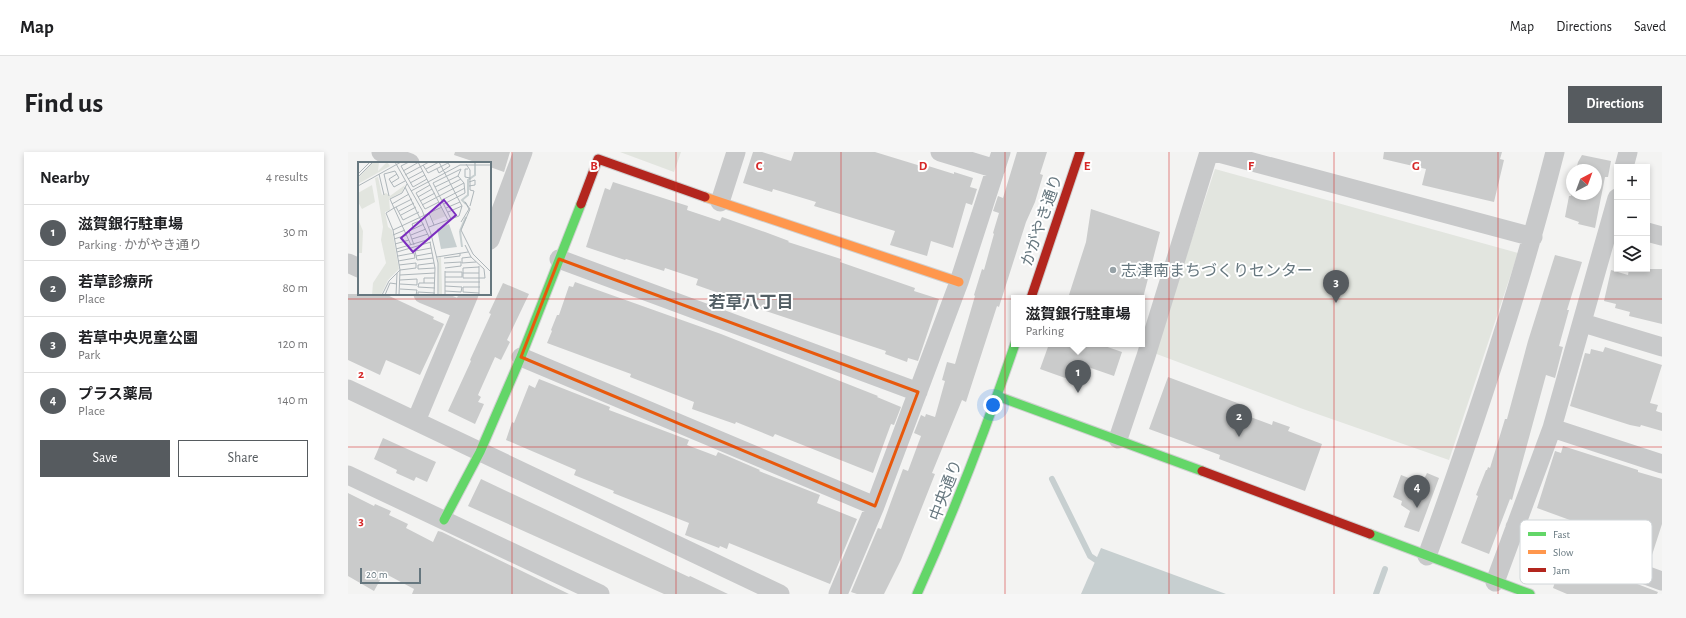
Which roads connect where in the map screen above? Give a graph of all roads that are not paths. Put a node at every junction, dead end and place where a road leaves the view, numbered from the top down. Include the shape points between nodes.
1 (381, 152) edge
2 (524, 152) edge
3 (736, 152) edge
4 (940, 152) edge
5 (1080, 152) edge
6 (1209, 152) edge
7 (1215, 152) edge
8 (1555, 152) edge
9 (1628, 152) edge
10 (998, 160) edge
11 (407, 162) edge
12 (1625, 164) edge
13 (498, 196) edge
14 (720, 202) junction
15 (1614, 223) edge
16 (1650, 233) edge
17 (491, 234) edge
18 (1662, 236) edge
19 (1533, 237) junction
20 (559, 259) junction
21 (348, 263) edge
22 (358, 268) edge
23 (959, 282) junction
24 (428, 295) edge
25 (1032, 295) edge
26 (466, 302) edge
27 (1583, 323) junction
28 (1014, 347) edge
29 (1662, 347) edge
30 (521, 357) junction
31 (348, 390) edge
32 (918, 392) junction
33 (997, 396) junction
34 (416, 421) junction
35 (1552, 428) junction
36 (1118, 439) junction
37 (480, 452) junction
38 (1662, 464) edge
39 (348, 474) edge
40 (875, 506) junction
41 (444, 520) junction
42 (1515, 527) junction
43 (1520, 529) edge
44 (1427, 556) junction
45 (1652, 577) edge
46 (1662, 581) edge
47 (1495, 582) junction
48 (600, 594) edge
49 (780, 594) edge
50 (838, 594) edge
51 (917, 594) edge
52 (1530, 594) edge

1 - 11 street
2 - 13 street
3 - 14 street
4 - 10 street
5 - 25 street, かがやき通り
6 - 36 street
7 - 19 street
8 - 19 street
9 - 12 street
10 - 23 street
13 - 17 street
14 - 20 street via 598,159
14 - 23 street
15 - 27 street
16 - 18 street
19 - 44 street via 1458,472
20 - 30 street
20 - 32 street
21 - 22 street
23 - 32 street
24 - 26 street
26 - 34 street
27 - 29 street
27 - 35 street
28 - 33 street
30 - 37 street
30 - 40 street
31 - 34 street
32 - 40 street
33 - 36 street
33 - 51 street, 中央通り via 935,556
34 - 37 street
35 - 38 street
35 - 42 street
36 - 44 street
37 - 41 street
37 - 49 street
39 - 41 street
40 - 50 street
41 - 48 street
42 - 43 street
42 - 47 street
44 - 47 street
45 - 46 street
47 - 52 street

